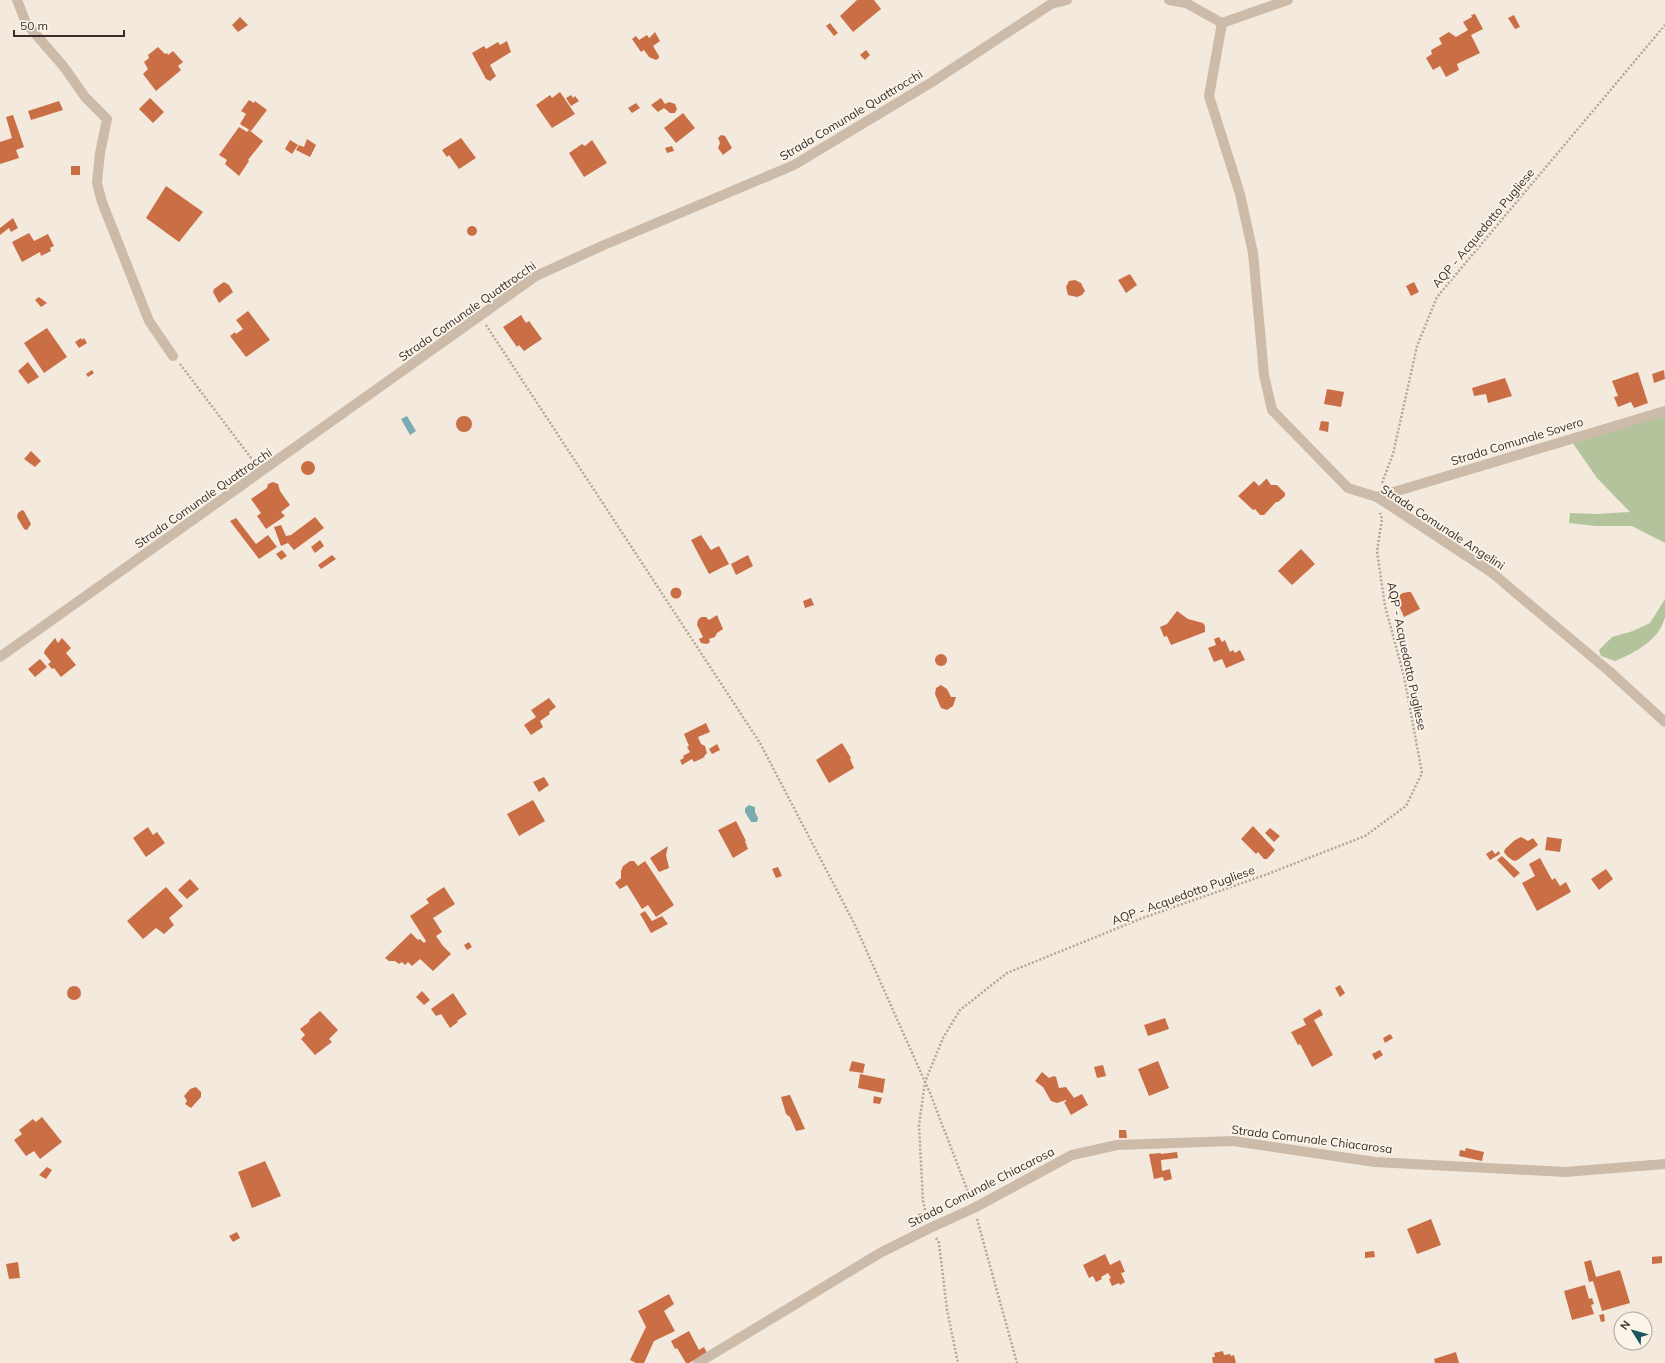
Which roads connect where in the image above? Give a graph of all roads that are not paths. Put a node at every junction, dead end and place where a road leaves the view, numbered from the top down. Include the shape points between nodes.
1 (17, 0) edge
2 (1067, 0) edge
3 (1169, 0) edge
4 (1288, 0) edge
5 (1222, 23) junction
6 (173, 356) road end
7 (1665, 411) edge
8 (1376, 497) junction
9 (0, 657) edge
10 (1665, 722) edge
11 (1665, 1164) edge
12 (698, 1363) edge

1 - 6 street via 26,23 107,119 97,184 102,202 149,321
2 - 9 street, Strada Comunale Quattrocchi via 1051,4 932,82 794,165 536,276
3 - 5 street via 1186,3
4 - 5 street
5 - 8 street, Strada Comunale Angelini via 1209,96 1240,194 1253,252 1264,375 1272,410 1348,488
7 - 8 street, Strada Comunale Sovero
8 - 10 street, Strada Comunale Angelini via 1491,572 1610,671
11 - 12 street, Strada Comunale Chiacarosa via 1565,1172 1375,1162 1233,1142 1117,1146 1072,1155 974,1208 880,1253

